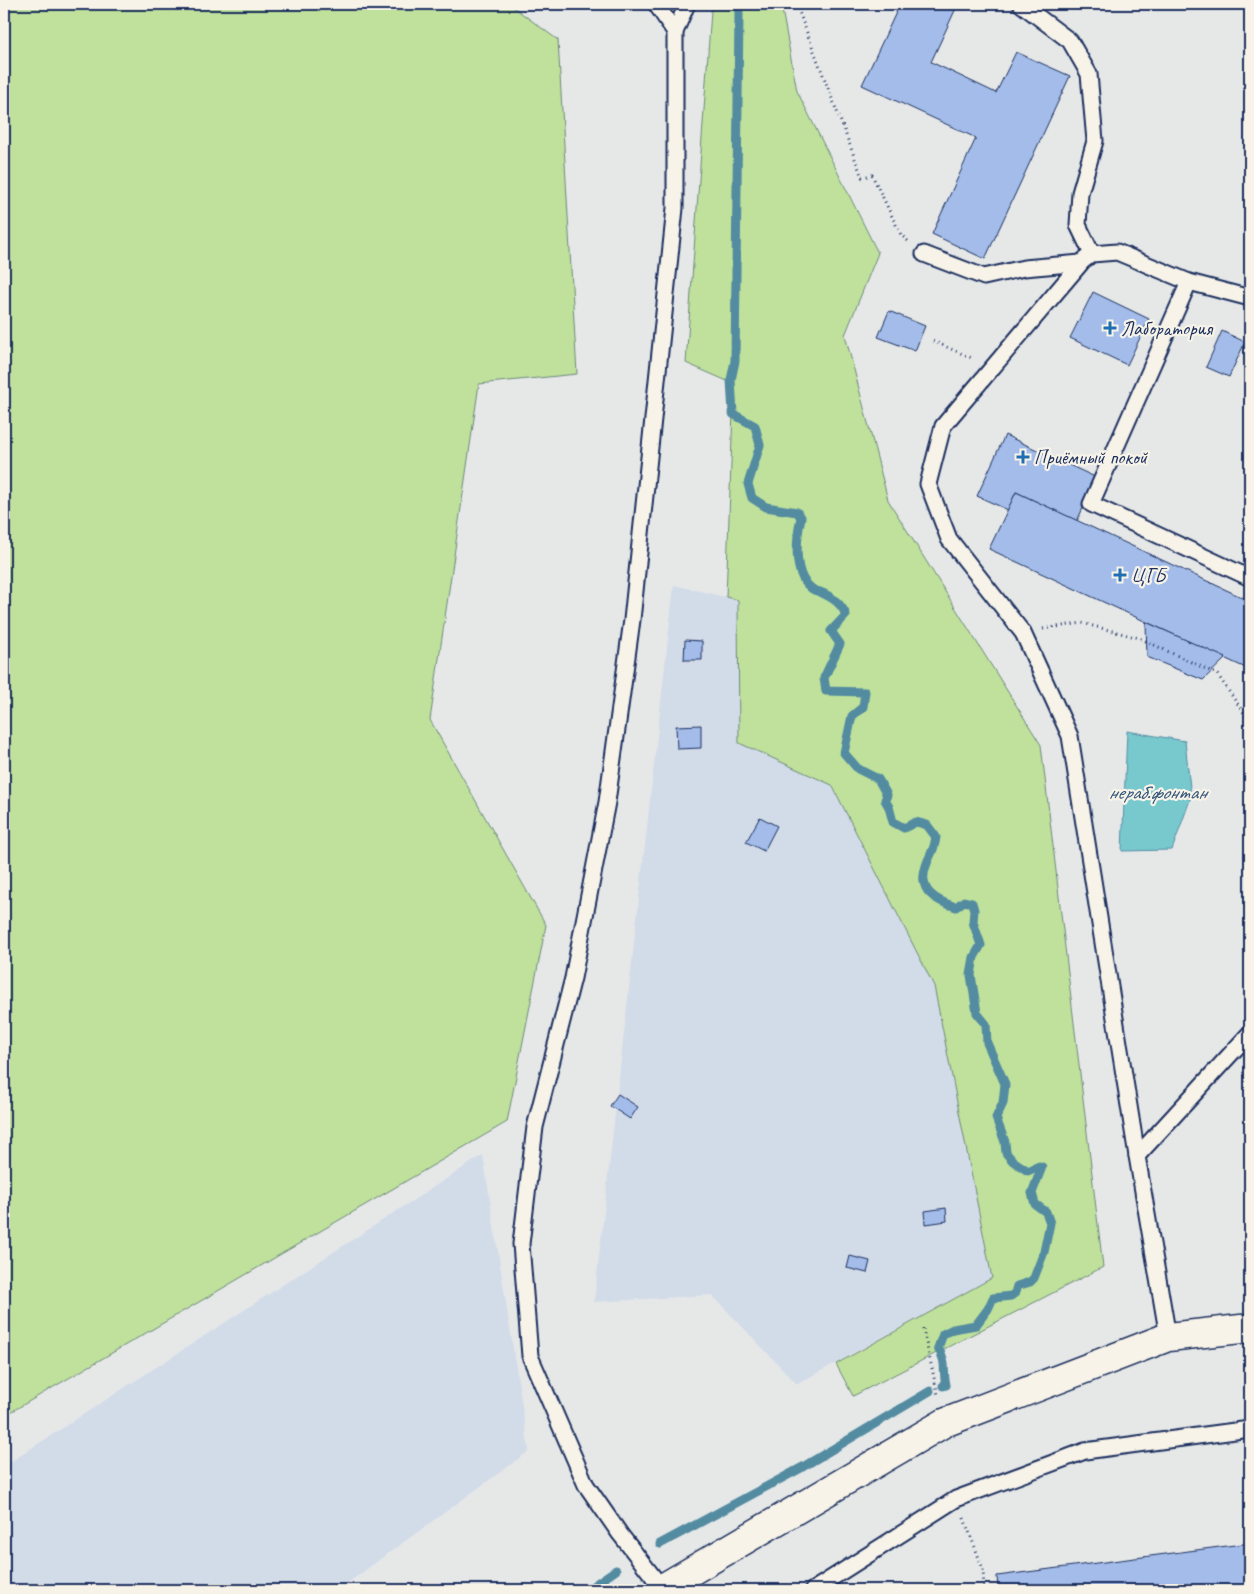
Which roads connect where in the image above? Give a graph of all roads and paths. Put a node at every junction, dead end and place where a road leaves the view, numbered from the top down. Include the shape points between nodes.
1 (656, 4) edge
2 (687, 4) edge
3 (796, 4) edge
4 (1021, 4) edge
5 (674, 32) junction
6 (924, 254) joint
7 (1086, 258) junction
8 (1189, 282) junction
9 (1250, 298) edge
10 (933, 341) dead end
11 (993, 367) junction
12 (1250, 578) edge
13 (1023, 632) junction
14 (1250, 722) edge
15 (1250, 1033) edge
16 (1137, 1156) junction
17 (1250, 1328) edge
18 (923, 1329) dead end
19 (1168, 1337) junction
20 (944, 1423) junction
21 (1250, 1429) edge
22 (956, 1499) junction
23 (660, 1589) edge
24 (813, 1590) edge
25 (984, 1590) edge

1 - 5 lane
2 - 5 lane
3 - 6 path via 862,178 872,175 901,235
4 - 7 lane via 1070,41 1089,74 1094,140 1080,193 1078,225
5 - 23 lane via 675,208 632,620 607,802 574,978 534,1127 521,1244 530,1356 586,1485
6 - 7 lane via 984,277
7 - 8 lane via 1117,252
7 - 11 lane
8 - 9 lane
8 - 12 lane via 1091,504
10 - 11 path
11 - 13 lane via 943,426 928,484 949,539
13 - 14 path via 1082,624 1139,638 1216,674
13 - 16 lane via 1070,736
15 - 16 lane
16 - 19 lane
17 - 19 street
18 - 20 path
19 - 20 street
20 - 23 street
21 - 22 lane via 1085,1451
22 - 24 lane
22 - 25 path via 983,1569

